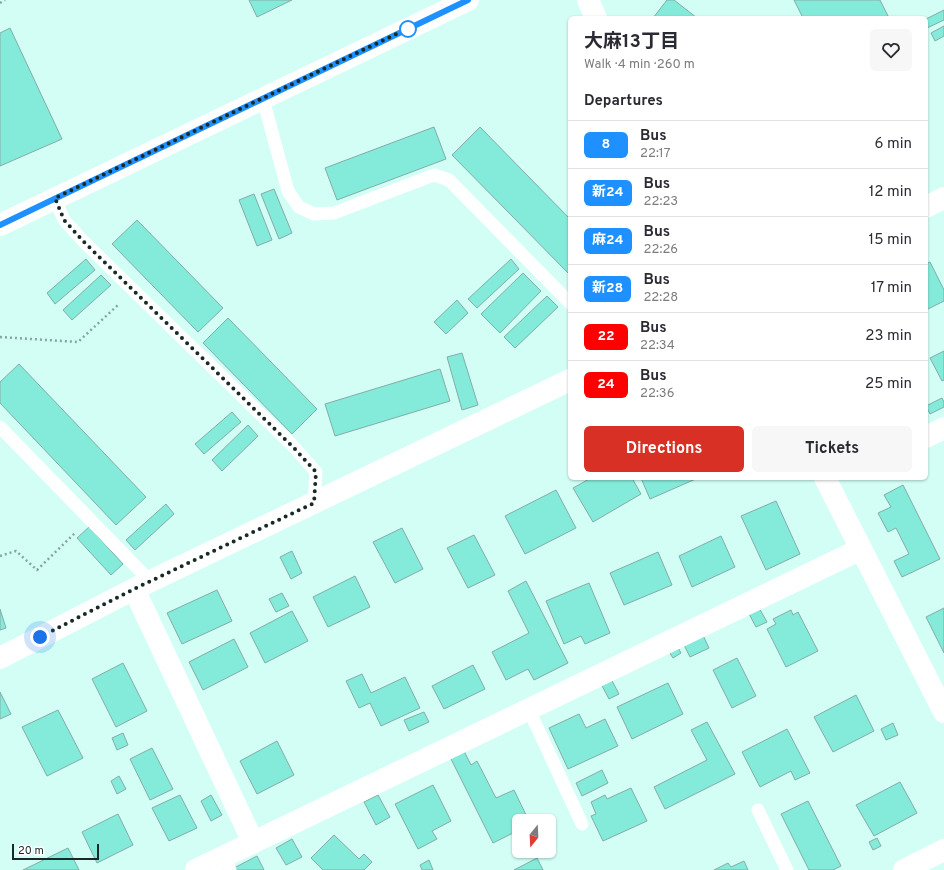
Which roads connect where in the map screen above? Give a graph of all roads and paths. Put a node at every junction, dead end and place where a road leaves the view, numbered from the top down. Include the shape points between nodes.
1 (5, 0) edge
2 (468, 0) edge
3 (588, 0) edge
4 (0, 3) edge
5 (595, 16) edge
6 (263, 99) junction
7 (55, 198) junction
8 (944, 198) edge
9 (928, 206) edge
10 (0, 225) edge
11 (134, 291) junction
12 (568, 302) edge
13 (0, 337) edge
14 (568, 381) edge
15 (0, 427) edge
16 (944, 428) edge
17 (928, 436) edge
18 (831, 480) edge
19 (314, 503) junction
20 (89, 519) junction
21 (861, 549) junction
22 (0, 556) edge
23 (142, 585) junction
24 (0, 658) edge
25 (529, 710) junction
26 (944, 711) edge
27 (758, 810) dead end
28 (582, 824) dead end
29 (253, 842) junction
30 (944, 850) edge
31 (227, 863) edge
32 (196, 870) edge
33 (787, 870) edge
34 (904, 870) edge

1 - 4 path
2 - 6 street
3 - 5 street
6 - 7 street
6 - 12 lane via 288,191 299,207 314,214 334,213 434,175 449,180
7 - 10 street
7 - 11 lane via 64,220
8 - 9 street
11 - 13 path via 78,342
11 - 19 lane via 316,472
14 - 19 street
15 - 20 lane
16 - 17 street
18 - 21 street
19 - 23 street
20 - 22 path via 37,570 16,551
20 - 23 lane
21 - 25 street
21 - 26 street
23 - 24 street
23 - 29 street
25 - 28 lane
25 - 29 street
27 - 33 lane
29 - 31 street
30 - 34 street
31 - 32 street

